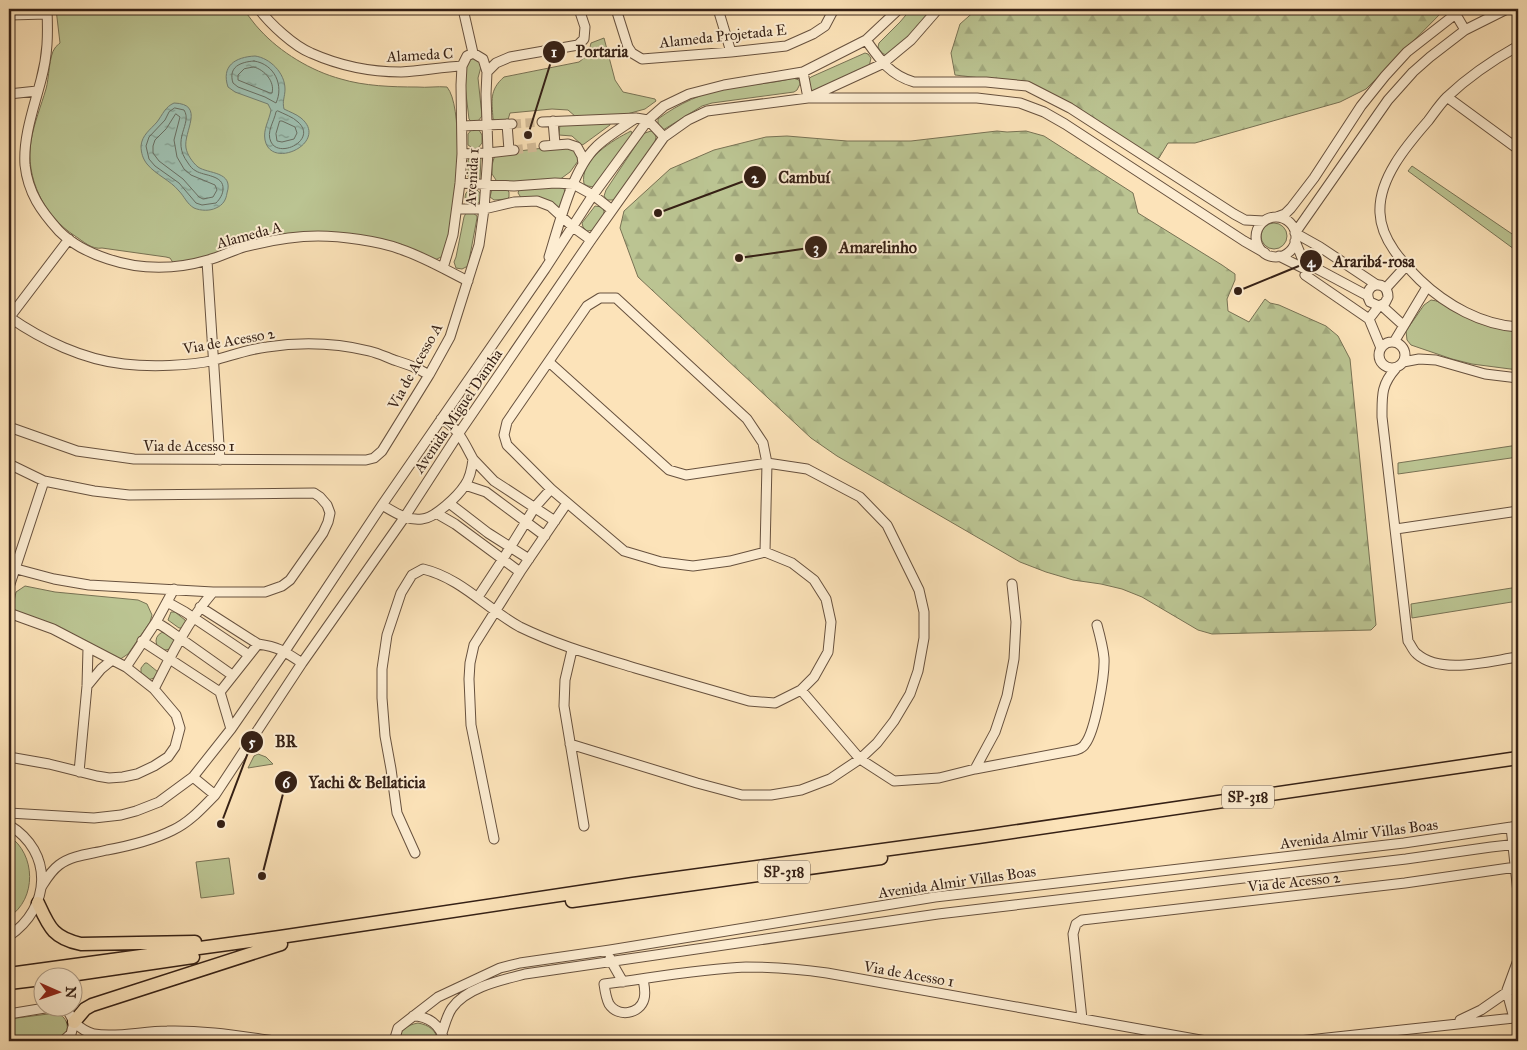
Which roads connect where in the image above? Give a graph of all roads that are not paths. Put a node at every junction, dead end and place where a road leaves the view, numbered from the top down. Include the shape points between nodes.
1 (259, 9) edge
2 (463, 9) edge
3 (579, 9) edge
4 (616, 9) edge
5 (718, 9) edge
6 (834, 9) edge
7 (899, 9) edge
8 (938, 9) edge
9 (1507, 9) edge
10 (1457, 10) edge
11 (47, 11) edge
12 (9, 16) edge
13 (1465, 30) junction
14 (866, 40) junction
15 (1518, 46) edge
16 (731, 52) junction
17 (473, 53) junction
18 (882, 64) junction
19 (462, 66) junction
20 (487, 72) junction
21 (803, 72) junction
22 (37, 91) junction
23 (9, 94) edge
24 (1447, 97) junction
25 (808, 98) junction
26 (636, 118) junction
27 (648, 120) junction
28 (553, 121) junction
29 (542, 122) tunnel mouth
30 (486, 125) junction
31 (462, 126) junction
32 (664, 137) junction
33 (555, 144) junction
34 (544, 146) tunnel mouth
35 (1518, 148) edge
36 (488, 153) junction
37 (462, 154) junction
38 (583, 164) junction
39 (460, 183) junction
40 (486, 184) junction
41 (573, 184) junction
42 (514, 186) junction
43 (593, 195) junction
44 (514, 202) junction
45 (457, 209) junction
46 (484, 209) junction
47 (612, 210) junction
48 (562, 217) junction
49 (1277, 217) junction
50 (1264, 221) junction
51 (573, 226) junction
52 (1295, 237) junction
53 (69, 239) junction
54 (590, 240) junction
55 (1320, 247) junction
56 (1265, 253) junction
57 (1279, 256) junction
58 (207, 261) junction
59 (1406, 266) junction
60 (443, 268) junction
61 (1309, 268) junction
62 (545, 269) junction
63 (468, 281) junction
64 (1381, 287) junction
65 (1427, 287) junction
66 (1368, 296) junction
67 (1380, 306) junction
68 (9, 318) edge
69 (1369, 319) junction
70 (1403, 325) junction
71 (1518, 327) edge
72 (1394, 342) junction
73 (1381, 348) junction
74 (214, 360) junction
75 (549, 362) junction
76 (1400, 365) junction
77 (429, 375) junction
78 (1518, 378) edge
79 (442, 419) junction
80 (9, 427) edge
81 (459, 433) junction
82 (374, 458) joint
83 (473, 459) junction
84 (220, 460) junction
85 (767, 463) junction
86 (9, 464) edge
87 (44, 481) junction
88 (494, 481) junction
89 (466, 485) junction
90 (551, 489) junction
91 (486, 492) junction
92 (449, 503) junction
93 (568, 503) junction
94 (382, 505) junction
95 (535, 507) junction
96 (1518, 511) edge
97 (436, 513) junction
98 (404, 518) junction
99 (527, 521) junction
100 (555, 521) junction
101 (1396, 529) junction
102 (545, 536) junction
103 (511, 547) junction
104 (764, 552) junction
105 (504, 559) junction
106 (529, 559) junction
107 (11, 568) edge
108 (520, 572) junction
109 (1012, 584) dead end
110 (9, 587) edge
111 (174, 589) junction
112 (213, 592) junction
113 (478, 597) junction
114 (167, 602) junction
115 (200, 607) junction
116 (495, 611) junction
117 (9, 613) edge
118 (193, 618) junction
119 (156, 622) junction
120 (1096, 624) dead end
121 (181, 639) junction
122 (142, 641) junction
123 (258, 644) junction
124 (88, 648) junction
125 (572, 650) junction
126 (285, 651) junction
127 (249, 655) junction
128 (1518, 657) edge
129 (170, 658) junction
130 (112, 660) junction
131 (302, 663) junction
132 (126, 667) junction
133 (232, 675) junction
134 (87, 686) junction
135 (154, 689) junction
136 (801, 690) junction
137 (220, 692) junction
138 (231, 728) junction
139 (570, 744) junction
140 (9, 756) edge
141 (1518, 758) edge
142 (860, 759) junction
143 (1518, 767) edge
144 (975, 769) junction
145 (79, 772) junction
146 (193, 777) junction
147 (215, 795) junction
148 (9, 813) edge
149 (9, 825) edge
150 (584, 826) dead end
151 (1514, 826) edge
152 (494, 839) dead end
153 (1516, 845) edge
154 (415, 853) dead end
155 (1516, 867) junction
156 (42, 886) junction
157 (1518, 893) edge
158 (38, 903) junction
159 (9, 936) edge
160 (281, 940) junction
161 (610, 950) junction
162 (1518, 960) edge
163 (611, 961) junction
164 (82, 973) edge
165 (9, 974) edge
166 (643, 979) junction
167 (32, 980) edge
168 (623, 982) junction
169 (9, 983) edge
170 (1518, 989) edge
171 (1507, 991) junction
172 (32, 1010) edge
173 (10, 1012) edge
174 (412, 1016) junction
175 (1516, 1017) edge
176 (72, 1018) edge
177 (1082, 1019) junction
178 (74, 1022) junction
179 (1438, 1026) junction
180 (112, 1035) junction
181 (443, 1039) edge
182 (63, 1041) edge
183 (91, 1041) edge
184 (275, 1041) edge
185 (394, 1041) edge
186 (1206, 1041) edge
187 (1299, 1041) edge

1 - 19 street, Alameda C via 283,34 310,53 339,62 401,72
2 - 17 street
3 - 20 street via 585,26 584,39 578,45 510,57 496,62
4 - 16 street, Alameda Projetada E via 628,46 642,59
5 - 16 street
6 - 16 street, Alameda Projetada E via 825,26 786,46
7 - 14 street, Avenida Miguel Damha
8 - 18 street, Avenida Miguel Damha via 911,40
9 - 13 street
10 - 13 street
10 - 49 street via 1385,76 1361,106 1314,178 1291,208
11 - 12 street
11 - 22 street, Alameda A via 47,52
13 - 52 street via 1430,56 1388,100
14 - 18 street
14 - 21 street, Avenida Miguel Damha
15 - 24 street via 1471,76
17 - 19 street, Alameda C via 467,56
17 - 20 street, Alameda C via 483,59
18 - 25 street, Avenida Miguel Damha
18 - 50 street via 914,82 986,82 1027,86 1070,108 1234,214 1246,220
19 - 31 street, Avenida 1
20 - 30 street, Avenida 1
21 - 25 street
21 - 27 street, Avenida Miguel Damha via 688,94 664,106
22 - 23 street
22 - 53 street, Alameda A via 26,140 25,164 32,194 45,215
24 - 35 street
24 - 59 street via 1402,151 1383,189 1380,214 1385,236
25 - 32 street, Avenida Miguel Damha via 707,111
25 - 56 street via 977,98 1020,103 1065,124
26 - 27 street
26 - 28 street
26 - 38 street via 595,148
27 - 32 street
27 - 43 street, Avenida Miguel Damha
28 - 29 street
28 - 33 street
30 - 31 street
30 - 36 street, Avenida 1
30 - 36 street via 509,124 511,150
31 - 37 street, Avenida 1
32 - 47 street, Avenida Miguel Damha
33 - 34 street
33 - 38 street via 577,147
36 - 37 street
36 - 40 street, Avenida 1
37 - 39 street, Avenida 1
38 - 41 street
39 - 40 street
39 - 45 street, Avenida 1
40 - 42 street
40 - 46 street, Avenida 1
41 - 42 street
41 - 43 street
41 - 48 street
42 - 44 street
43 - 47 street
43 - 51 street, Avenida Miguel Damha
44 - 46 street
44 - 48 street via 537,201 550,206
45 - 46 street
45 - 60 street, Avenida 1
46 - 63 street, Avenida 1
47 - 54 street, Avenida Miguel Damha
48 - 51 street
48 - 62 street
49 - 50 street
49 - 52 street via 1289,222
50 - 56 street via 1256,237
51 - 54 street
51 - 62 street, Avenida Miguel Damha
52 - 55 street
52 - 57 street via 1291,250
52 - 61 street
53 - 58 street, Alameda A via 95,255 142,267 168,268
53 - 68 street
54 - 81 street, Avenida Miguel Damha
55 - 61 street
55 - 64 street
56 - 57 street
57 - 61 street
58 - 60 street, Alameda A via 244,247 276,240 338,236 399,248
58 - 74 street
59 - 64 street
59 - 65 street
60 - 63 street, Alameda A
61 - 66 street
61 - 69 street via 1305,275
62 - 79 street, Avenida Miguel Damha
63 - 77 street, Via de Acesso A via 450,337
64 - 66 street via 1374,286
64 - 67 street via 1388,297
65 - 70 street
65 - 71 street via 1477,318
66 - 67 street via 1370,302
67 - 69 street
67 - 70 street
68 - 74 street, Via de Acesso 2 via 46,340 108,361 156,366
69 - 73 street
70 - 72 street
72 - 73 street
72 - 76 street via 1403,349 1405,358
73 - 76 street via 1378,356 1381,363 1388,368
74 - 77 street, Via de Acesso 2 via 267,347 337,345 370,351 416,367
74 - 84 street
75 - 85 street via 668,470 686,475
75 - 85 street via 587,306 600,298 616,298 747,419 763,444
75 - 90 street via 507,422 504,435 506,445
76 - 78 street via 1436,360 1485,374
76 - 101 street via 1388,377 1383,389 1382,417
77 - 82 street, Via de Acesso A via 382,451
79 - 81 street
79 - 94 street, Avenida Miguel Damha
80 - 84 street, Via de Acesso 1 via 77,451 134,459
81 - 83 street
81 - 98 street, Avenida Miguel Damha
82 - 84 street, Via de Acesso 1
83 - 88 street
83 - 89 street
85 - 104 street
85 - 142 street via 807,469 860,497 887,525 919,590 924,612 924,638 910,694 894,721
86 - 87 street
87 - 107 street
87 - 112 street via 129,495 314,493 327,505 330,513 323,534 290,580 265,592
88 - 91 street
88 - 95 street
89 - 91 street
89 - 92 street
90 - 93 street
90 - 95 street
91 - 99 street
92 - 97 street
92 - 103 street
93 - 100 street
93 - 104 street via 624,551 661,562 693,566
94 - 98 street
94 - 126 street, Avenida Miguel Damha
95 - 99 street
95 - 100 street
96 - 101 street
97 - 98 street via 423,519
97 - 105 street
98 - 131 street, Avenida Miguel Damha
99 - 102 street
99 - 103 street
100 - 102 street
101 - 128 street via 1408,641 1416,653 1428,661 1451,667
102 - 106 street
103 - 105 street
103 - 106 street
104 - 136 street via 792,563 807,574 826,598 831,622 828,652 814,677
105 - 108 street
105 - 113 street
106 - 108 street
107 - 110 street
107 - 111 street via 90,585
108 - 116 street
109 - 144 street via 1016,622 1007,696 995,732
111 - 112 street
111 - 114 street
112 - 115 street
113 - 116 street
113 - 154 street via 436,572 423,569 405,584 387,635 382,669 385,736 397,814
114 - 118 street
114 - 119 street
115 - 118 street
115 - 123 street
116 - 125 street via 520,627
116 - 152 street via 474,645 469,679 471,725
117 - 124 street via 53,629
118 - 121 street
118 - 127 street
119 - 121 street
119 - 122 street
120 - 144 street via 1102,641 1104,676 1098,707 1085,744 1076,750
121 - 129 street
121 - 133 street
122 - 129 street
122 - 132 street
123 - 126 street
123 - 127 street
124 - 130 street
124 - 134 street
125 - 136 street via 749,701 775,703
125 - 139 street via 565,680 564,706
126 - 131 street
126 - 138 street, Avenida Miguel Damha
127 - 133 street
129 - 135 street
129 - 137 street
130 - 132 street
130 - 134 street
131 - 147 street, Avenida Miguel Damha
132 - 135 street
133 - 137 street
134 - 145 street
135 - 145 street via 176,715 180,728 175,747 168,757 137,774 123,777 109,778
136 - 142 street
137 - 138 street
138 - 146 street, Avenida Miguel Damha
139 - 142 street via 742,795 802,790 830,779
139 - 150 street
140 - 145 street
141 - 160 highway, SP-318 via 624,885
142 - 144 street via 894,780 939,778
143 - 160 highway, SP-318 via 761,876
146 - 147 street
146 - 148 street, Avenida Miguel Damha via 159,802 121,815 94,818
147 - 156 street, Avenida Miguel Damha via 172,831 60,864
149 - 156 street via 28,841 36,855
151 - 153 street
151 - 161 street, Avenida Almir Villas Boas via 1404,843 935,897
153 - 155 street
153 - 163 street, Avenida Almir Villas Boas via 938,914
155 - 157 street
155 - 177 street, Via de Acesso 2 via 1086,920 1076,924 1073,934
156 - 158 street
158 - 159 street via 30,917
158 - 160 highway via 58,936 81,944
160 - 164 highway, SP-318
160 - 165 highway, SP-318
160 - 178 highway via 92,1004
161 - 163 street
161 - 174 street, Avenida Almir Villas Boas via 500,968 438,997
162 - 171 street
163 - 168 street
163 - 181 street, Avenida Almir Villas Boas via 525,974 476,990 462,997 452,1008
166 - 168 street, Via de Acesso 1
166 - 168 street, Via de Acesso 1 via 644,1001 627,1013 617,1011 609,1004 604,984
166 - 177 street, Via de Acesso 1 via 720,969 801,969
167 - 169 highway
170 - 171 street
171 - 175 street
171 - 179 street via 1482,1010
172 - 173 street
174 - 181 street via 419,1016 440,1028
174 - 185 street, Avenida Almir Villas Boas via 398,1028
175 - 179 street
176 - 178 street
177 - 186 street, Via de Acesso 1
178 - 180 street via 91,1033
178 - 182 street via 71,1034
179 - 187 street
180 - 183 street
180 - 184 street via 148,1031 213,1032

